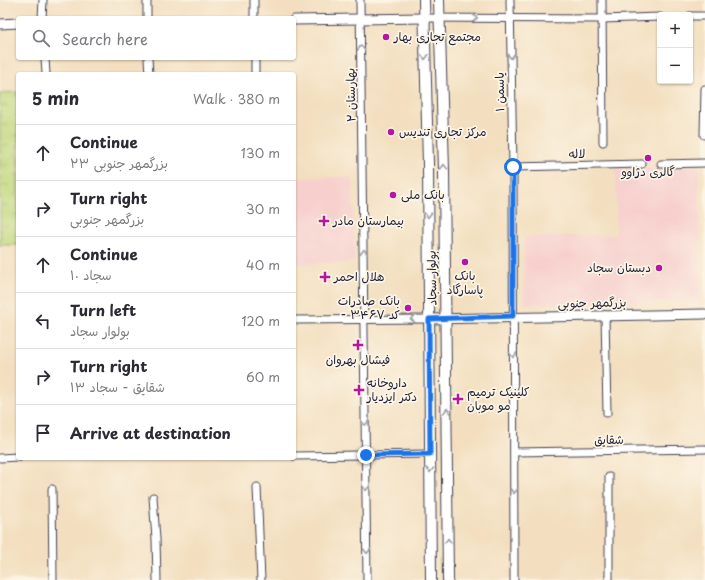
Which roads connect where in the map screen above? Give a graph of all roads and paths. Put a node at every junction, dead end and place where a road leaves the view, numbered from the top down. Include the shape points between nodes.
1 (43, 0) edge
2 (147, 0) edge
3 (254, 0) edge
4 (360, 0) edge
5 (424, 0) edge
6 (439, 0) edge
7 (510, 0) edge
8 (602, 0) edge
9 (42, 16) edge
10 (147, 16) edge
11 (254, 16) edge
12 (693, 16) edge
13 (705, 16) edge
14 (657, 17) edge
15 (424, 18) junction
16 (440, 18) junction
17 (510, 18) junction
18 (360, 19) junction
19 (602, 19) junction
20 (296, 20) edge
21 (16, 23) edge
22 (0, 24) edge
23 (45, 60) edge
24 (148, 60) edge
25 (255, 60) edge
26 (46, 72) edge
27 (149, 72) edge
28 (255, 72) edge
29 (705, 89) edge
30 (704, 135) dead end
31 (603, 142) dead end
32 (705, 163) edge
33 (642, 164) dead end
34 (661, 164) dead end
35 (513, 167) junction
36 (705, 171) edge
37 (705, 314) edge
38 (605, 315) junction
39 (513, 316) junction
40 (446, 318) junction
41 (429, 319) junction
42 (296, 320) edge
43 (364, 320) junction
44 (607, 413) dead end
45 (705, 449) edge
46 (514, 452) junction
47 (430, 454) junction
48 (366, 455) junction
49 (296, 456) edge
50 (16, 457) edge
51 (0, 458) edge
52 (609, 477) dead end
53 (257, 487) dead end
54 (52, 489) dead end
55 (153, 497) dead end
56 (53, 580) edge
57 (157, 580) edge
58 (261, 580) edge
59 (367, 580) edge
60 (430, 580) edge
61 (448, 580) edge
62 (514, 580) edge
63 (609, 580) edge

1 - 9 street
2 - 10 street
3 - 11 street
4 - 18 street, بهارستان ۲
5 - 15 main road, بولوار سجاد
6 - 16 main road, بولوار سجاد
7 - 17 street, یاسمن ۱
8 - 19 street
12 - 13 street
14 - 19 street
15 - 16 street
15 - 18 street
15 -> 41 main road, بولوار سجاد
16 -> 17 street
40 -> 16 main road, بولوار سجاد
17 - 19 street
17 -> 35 street, یاسمن ۱
18 - 20 street
43 -> 18 street, بهارستان ۲
19 - 31 street
21 - 22 street
23 - 26 street
24 - 27 street
25 - 28 street
29 - 30 street
32 - 34 street
32 - 36 street
33 - 35 street, لاله
35 - 39 street, یاسمن ۱
37 - 38 street, بزرگمهر جنوبی
38 - 39 street, بزرگمهر جنوبی
38 - 44 street
39 - 40 street, بزرگمهر جنوبی
39 -> 46 street, یاسمن ۱
40 - 41 street, بزرگمهر جنوبی
61 -> 40 main road, بولوار سجاد
41 -> 43 street
41 - 47 main road, بولوار سجاد
42 - 43 street
43 -> 48 street, بهارستان ۲
45 - 46 street, شقایق
46 -> 62 street, یاسمن ۱
47 - 48 street
47 -> 60 main road, بولوار سجاد
48 - 49 street
48 -> 59 street, بهارستان ۲
50 - 51 street
52 - 63 street
53 - 58 street
54 - 56 street
55 - 57 street

